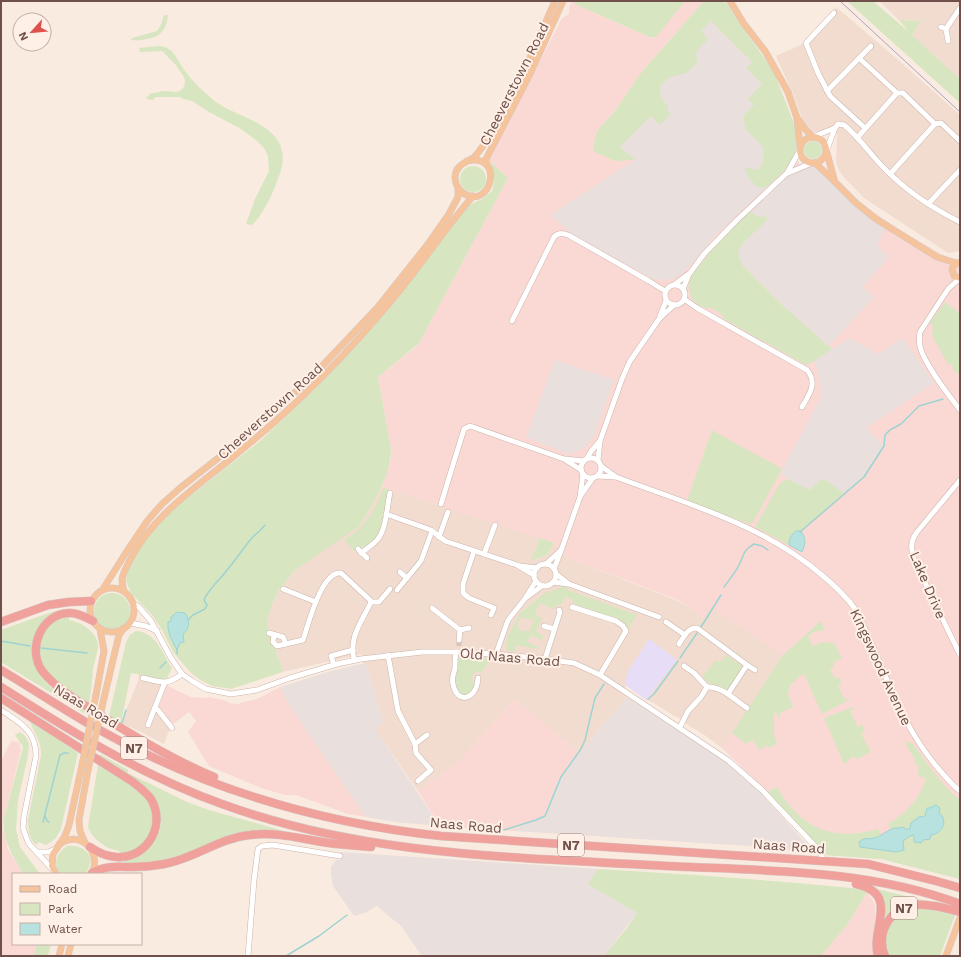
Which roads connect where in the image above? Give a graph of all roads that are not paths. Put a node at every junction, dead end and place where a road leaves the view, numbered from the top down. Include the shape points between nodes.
1 (555, 1) edge
2 (563, 1) edge
3 (730, 1) edge
4 (960, 8) edge
5 (834, 13) dead end
6 (948, 41) dead end
7 (871, 46) dead end
8 (859, 58) junction
9 (827, 91) junction
10 (897, 93) junction
11 (797, 118) junction
12 (935, 124) junction
13 (834, 128) junction
14 (865, 128) junction
15 (814, 136) junction
16 (857, 138) junction
17 (960, 141) edge
18 (800, 148) junction
19 (827, 150) junction
20 (467, 161) junction
21 (813, 163) junction
22 (486, 164) junction
23 (960, 170) edge
24 (787, 173) junction
25 (890, 174) junction
26 (835, 181) junction
27 (458, 188) junction
28 (473, 196) junction
29 (928, 204) junction
30 (960, 222) edge
31 (937, 257) junction
32 (958, 262) edge
33 (952, 272) junction
34 (690, 273) junction
35 (960, 278) edge
36 (675, 284) junction
37 (683, 289) junction
38 (948, 289) junction
39 (665, 291) junction
40 (684, 299) junction
41 (666, 301) junction
42 (674, 305) junction
43 (659, 319) junction
44 (512, 321) dead end
45 (802, 407) dead end
46 (960, 410) edge
47 (600, 441) junction
48 (564, 459) junction
49 (585, 460) junction
50 (598, 460) junction
51 (601, 466) junction
52 (582, 472) junction
53 (595, 477) junction
54 (616, 477) junction
55 (960, 480) edge
56 (390, 493) dead end
57 (580, 497) junction
58 (441, 504) dead end
59 (448, 512) dead end
60 (386, 514) junction
61 (495, 524) dead end
62 (432, 532) junction
63 (439, 537) junction
64 (562, 548) junction
65 (474, 551) junction
66 (484, 554) junction
67 (367, 558) dead end
68 (546, 564) junction
69 (517, 565) junction
70 (537, 568) junction
71 (400, 572) dead end
72 (555, 572) junction
73 (534, 575) junction
74 (407, 578) junction
75 (536, 581) junction
76 (553, 582) junction
77 (569, 584) junction
78 (542, 586) junction
79 (283, 589) dead end
80 (390, 589) dead end
81 (103, 590) junction
82 (397, 590) dead end
83 (124, 591) junction
84 (524, 600) junction
85 (91, 602) junction
86 (316, 602) junction
87 (371, 602) junction
88 (133, 604) junction
89 (572, 607) dead end
90 (432, 608) dead end
91 (559, 610) dead end
92 (492, 615) dead end
93 (659, 617) dead end
94 (93, 621) junction
95 (1, 622) edge
96 (666, 622) dead end
97 (130, 623) junction
98 (544, 626) dead end
99 (469, 628) dead end
100 (100, 629) junction
101 (123, 629) junction
102 (554, 629) junction
103 (460, 630) junction
104 (158, 632) junction
105 (685, 636) junction
106 (459, 640) tunnel mouth
107 (286, 644) junction
108 (679, 644) dead end
109 (353, 650) junction
110 (458, 650) junction
111 (496, 654) junction
112 (388, 655) junction
113 (960, 655) edge
114 (545, 658) junction
115 (354, 660) junction
116 (333, 662) dead end
117 (747, 665) junction
118 (684, 666) dead end
119 (1, 670) edge
120 (755, 670) dead end
121 (182, 674) junction
122 (600, 675) junction
123 (142, 678) dead end
124 (478, 678) dead end
125 (165, 682) junction
126 (1, 687) edge
127 (707, 687) junction
128 (728, 694) junction
129 (1, 698) edge
130 (155, 708) junction
131 (746, 708) dead end
132 (1, 710) edge
133 (148, 725) dead end
134 (680, 727) junction
135 (172, 728) dead end
136 (427, 734) dead end
137 (415, 744) junction
138 (418, 781) dead end
139 (960, 791) edge
140 (278, 804) junction
141 (87, 845) junction
142 (56, 848) junction
143 (436, 851) junction
144 (37, 852) junction
145 (340, 856) dead end
146 (824, 861) junction
147 (868, 864) junction
148 (751, 869) junction
149 (55, 873) edge
150 (92, 873) edge
151 (93, 873) edge
152 (960, 882) edge
153 (960, 888) edge
154 (960, 904) edge
155 (960, 912) edge
156 (959, 919) edge
157 (62, 945) edge
158 (71, 945) edge
159 (59, 956) edge
160 (68, 956) edge
161 (248, 956) edge
162 (878, 956) edge
163 (885, 956) edge
164 (946, 956) edge

1 - 20 main road, Cheeverstown Road via 530,58 489,136 478,153
2 - 22 main road, Cheeverstown Road via 529,76 486,159
3 - 11 main road via 778,73
4 - 6 street via 944,28
5 - 9 street via 806,43
7 - 8 street
8 - 9 street
8 - 10 street
9 - 14 street
10 - 12 street via 903,93
10 - 14 street
11 - 15 main road
11 - 18 main road
12 - 17 street via 941,123
12 - 25 street
13 - 15 street
13 - 16 street via 838,124 844,125
13 - 19 street
14 - 16 street
15 - 18 main road via 806,138
15 - 19 main road via 823,141
16 - 25 street
18 - 21 main road via 803,159
18 - 24 street
19 - 21 main road via 822,160
19 - 26 main road
20 - 22 main road, Cheeverstown Road via 477,160
20 - 27 main road, Cheeverstown Road via 456,171
21 - 24 street
21 - 26 main road
22 - 28 main road, Cheeverstown Road via 491,181 485,192
23 - 29 street
24 - 34 street via 727,229
25 - 29 street
26 - 31 main road via 856,204 876,219
27 - 28 main road
27 - 81 main road, Cheeverstown Road via 458,197 449,214 378,307 307,382 162,504 140,532
28 - 83 main road, Cheeverstown Road via 425,259 349,350 310,390 239,452 170,507 154,525 126,568 122,579
29 - 30 street
31 - 32 main road
31 - 33 main road
32 - 33 main road
33 - 35 main road
33 - 38 street
34 - 36 street
34 - 37 street
35 - 38 street
36 - 37 street
36 - 39 street
37 - 40 street
38 - 46 street via 920,332 919,345 921,352
39 - 41 street
39 - 44 street via 575,239 560,233 554,237
40 - 42 street via 680,304
40 - 45 street via 808,370 812,376 812,387
41 - 42 street
41 - 43 street
42 - 43 street
43 - 47 street via 630,361
47 - 49 street
47 - 50 street
48 - 49 street
48 - 52 street
48 - 58 street via 470,426 464,429
49 - 50 street
49 - 52 street via 581,465
50 - 51 street
51 - 53 street
51 - 54 street, Kingswood Avenue
52 - 53 street via 587,477
52 - 57 street
53 - 54 street, Kingswood Avenue
53 - 57 street
54 - 139 street, Kingswood Avenue via 751,529 799,557 841,592 855,609 914,736 933,763
55 - 113 street, Lake Drive via 912,539 912,549 916,564
56 - 60 street
57 - 64 street
59 - 63 street
60 - 62 street
60 - 67 street via 376,542 359,551
61 - 66 street
62 - 63 street
62 - 74 street via 421,561
63 - 65 street
64 - 68 street
64 - 72 street
65 - 66 street
65 - 92 street via 463,584 463,593 494,608
66 - 69 street
68 - 70 street
68 - 72 street
69 - 70 street
69 - 73 street
70 - 73 street
71 - 74 street
72 - 76 street
72 - 77 street
73 - 75 street
74 - 82 street
75 - 78 street
75 - 84 street
76 - 77 street
76 - 78 street via 548,586
77 - 93 street
78 - 84 street
79 - 86 street
80 - 87 street via 379,602
81 - 83 main road via 116,588
81 - 85 main road via 98,592
83 - 88 main road
84 - 111 street via 508,620
85 - 94 main road
85 - 95 highway via 48,605
86 - 87 street via 332,575 339,572
86 - 107 street via 302,640
87 - 109 street via 357,628
88 - 97 main road via 134,614
88 - 104 street, Old Naas Road via 138,606
89 - 122 street via 616,621 626,631
90 - 103 street
91 - 102 street
94 - 100 main road
94 - 140 highway, N7 via 79,614 65,614 52,619 42,628 36,655 43,672 51,680 104,718 158,750
96 - 105 street
97 - 101 main road
97 - 104 street
98 - 102 street
99 - 103 street
100 - 101 main road via 112,632
100 - 142 main road, bridge via 104,651 82,765 69,825
101 - 141 main road, bridge via 119,635 104,698 79,820 80,831
102 - 114 street
103 - 106 street
104 - 121 street, Old Naas Road
105 - 108 street
105 - 117 street via 693,627 697,628
107 - 107 street via 283,637 272,634 274,645
109 - 115 street
109 - 116 street via 331,656
110 - 111 street, Old Naas Road
110 - 112 street, Old Naas Road
110 - 124 street via 452,681 456,691 465,698 472,695 478,686
111 - 114 street, Old Naas Road
112 - 115 street, Old Naas Road
112 - 137 street via 398,711
114 - 122 street, Old Naas Road via 574,663
115 - 121 street, Old Naas Road via 257,690 231,694 206,689
117 - 120 street
117 - 128 street
118 - 127 street
119 - 140 highway, Naas Road / N7 via 96,728 168,764 232,790
121 - 125 street via 172,681
122 - 134 street, Old Naas Road
123 - 125 street
125 - 130 street
126 - 143 highway, Naas Road / N7 via 112,754 159,778 223,805 315,832
127 - 128 street via 713,686
127 - 134 street via 688,711
128 - 131 street
129 - 141 highway, N7 via 133,782 150,798 155,809 155,830 145,847 124,857 109,856
130 - 133 street
130 - 135 street
132 - 144 street via 30,731 36,747 23,828 28,842
134 - 146 street, Old Naas Road via 729,761 762,790 817,849
136 - 137 street
137 - 138 street via 416,754 431,770
140 - 146 highway, Naas Road / N7 via 367,826 434,836
141 - 142 main road via 78,840 70,840
141 - 150 main road via 95,857
142 - 144 street via 49,852
142 - 149 main road via 52,860
143 - 148 highway, Naas Road / N7 via 687,868
143 - 151 highway, N7 via 249,834 229,839 166,864 108,867
144 - 149 street
145 - 161 street via 273,845 258,849
146 - 147 highway, Naas Road / N7
147 - 152 highway, N7 via 890,866
147 - 153 highway, Naas Road / N7
148 - 154 highway, Naas Road / N7 via 829,875 888,885
148 - 162 highway, N7 via 863,885 876,893 882,904 876,943
155 - 163 highway, N7 via 924,904 902,909 891,918 883,932
156 - 164 main road
157 - 159 main road
158 - 160 main road

